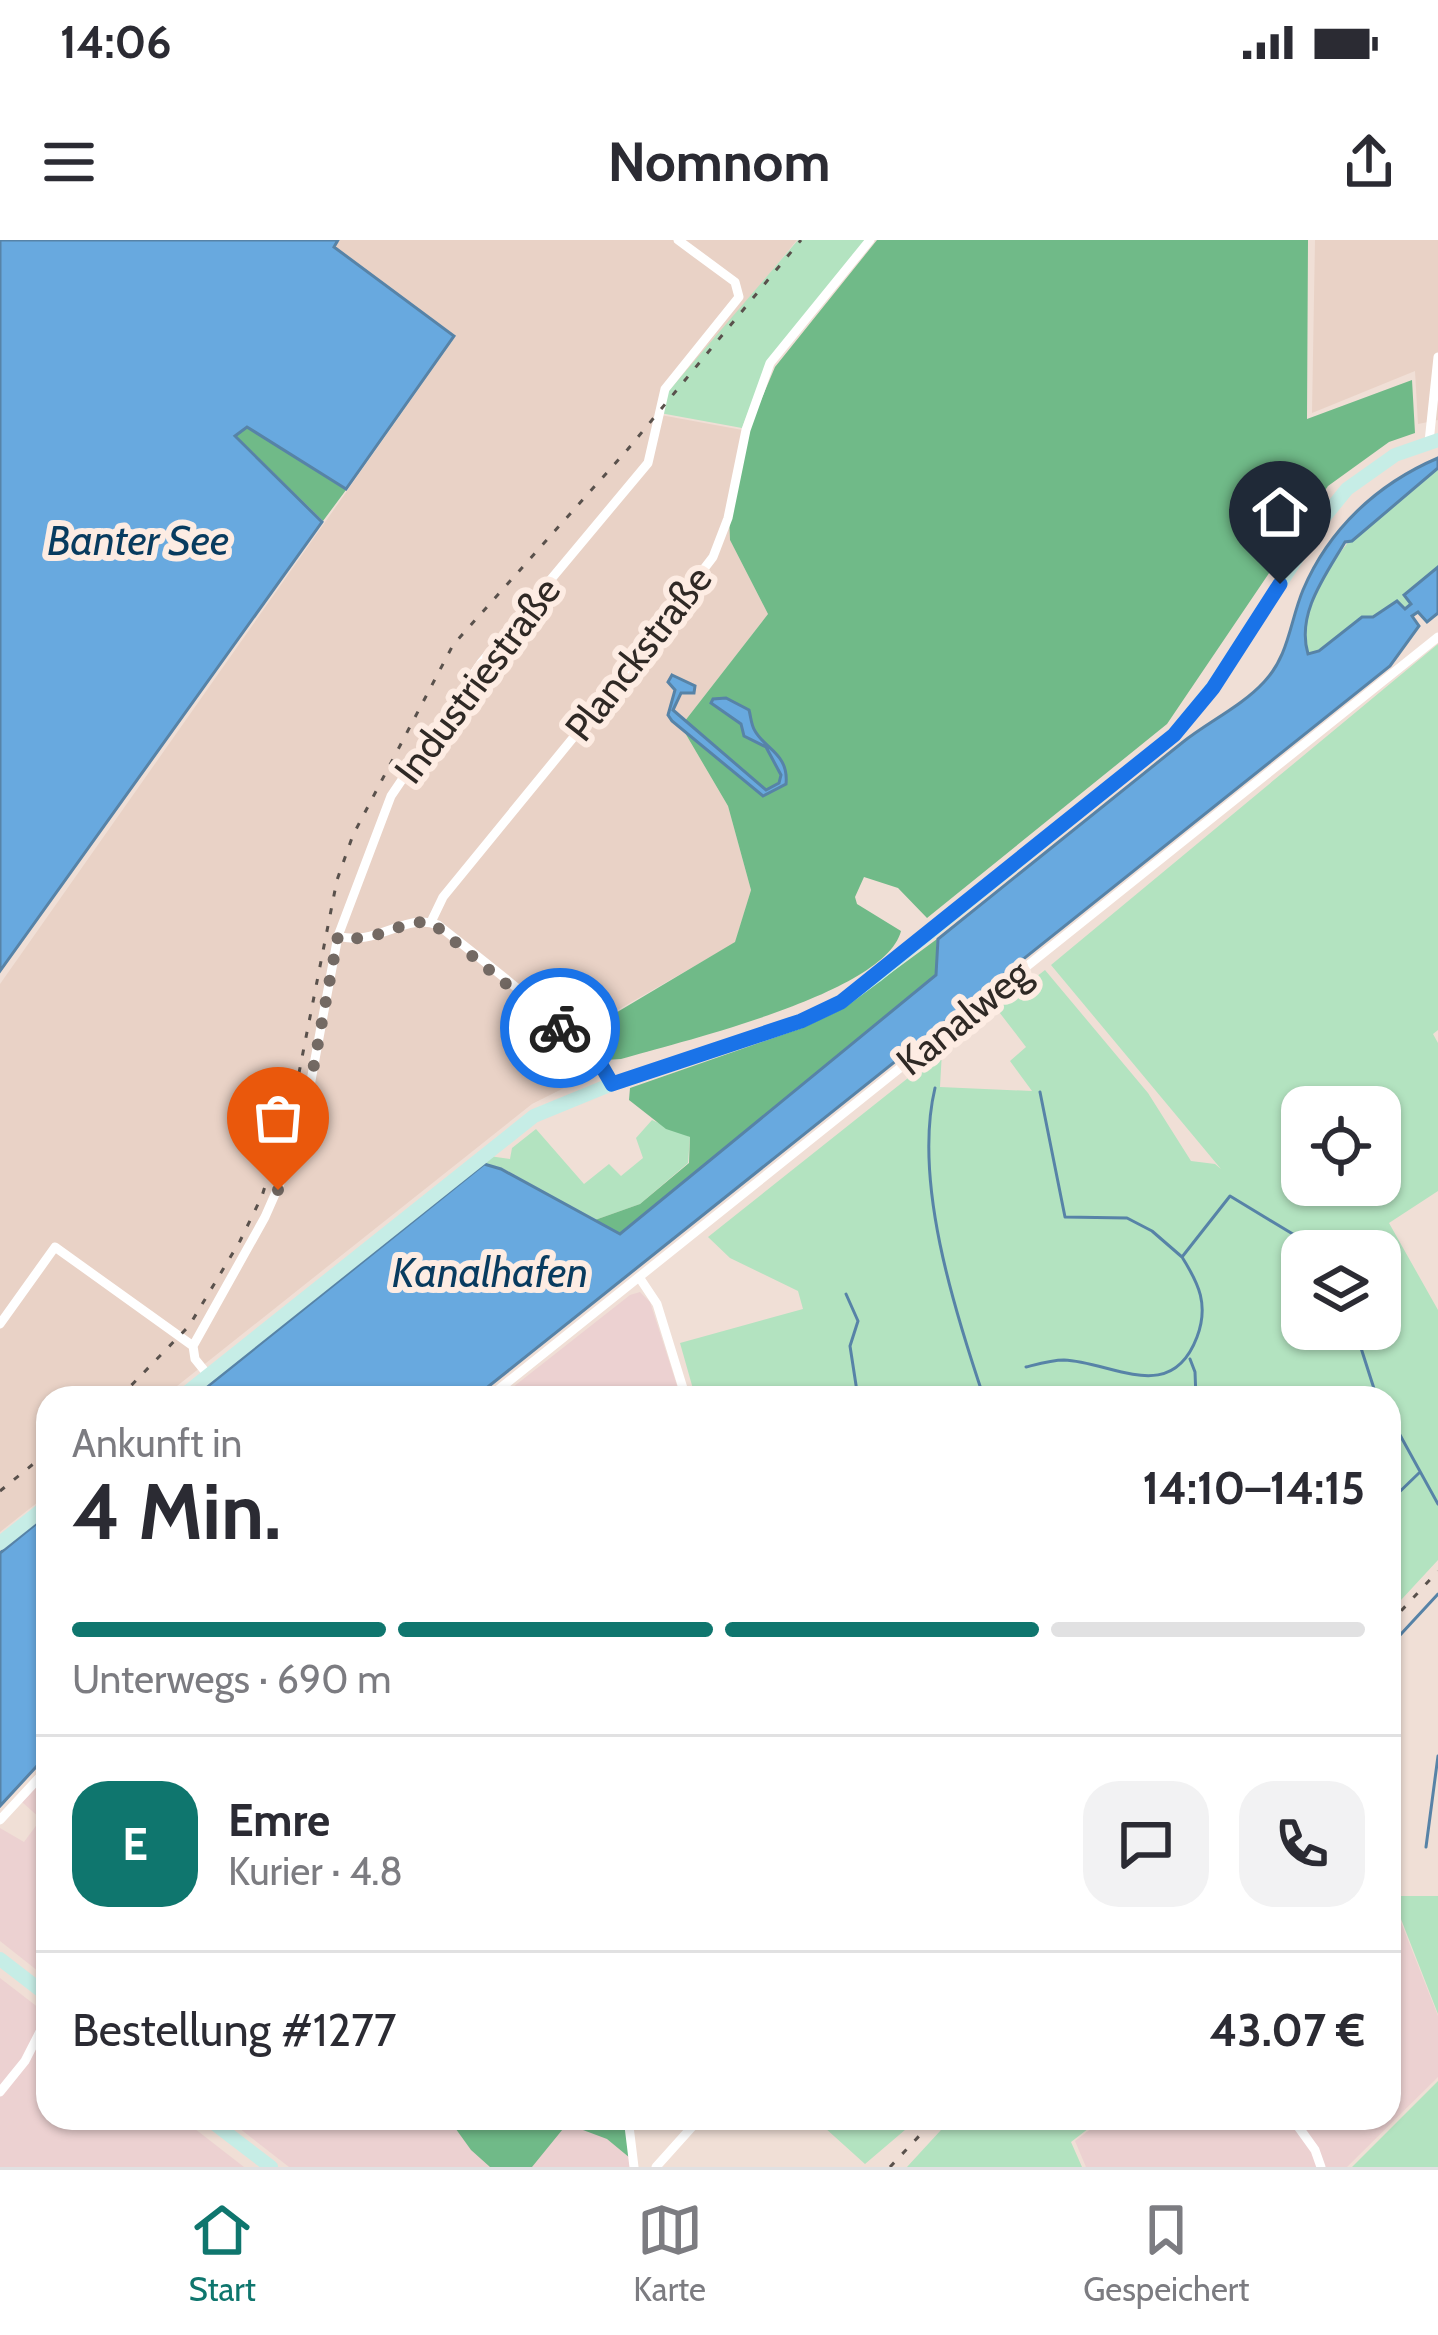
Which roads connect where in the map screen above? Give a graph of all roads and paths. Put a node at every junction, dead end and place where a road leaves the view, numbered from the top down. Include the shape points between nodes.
1 (678, 240) edge
2 (870, 240) edge
3 (1438, 357) edge
4 (1433, 441) edge
5 (1438, 637) edge
6 (431, 922) junction
7 (338, 936) junction
8 (612, 1084) junction
9 (639, 1277) junction
10 (0, 1324) edge
11 (193, 1346) junction
12 (208, 1375) junction
13 (195, 1386) edge
14 (503, 1386) edge
15 (682, 1386) edge
16 (36, 1514) edge
17 (0, 1544) edge
18 (36, 1781) edge
19 (0, 1820) edge
20 (0, 1959) edge
21 (36, 1987) edge
22 (36, 2039) edge
23 (0, 2092) edge
24 (223, 2130) edge
25 (629, 2130) edge
26 (689, 2130) edge
27 (1301, 2130) edge
28 (271, 2167) edge
29 (634, 2167) edge
30 (656, 2167) edge
31 (1321, 2167) edge

1 - 7 street, Industriestraße via 740,288 740,297 665,389 648,463 481,663 391,796
2 - 6 street, Planckstraße via 770,363 713,557
3 - 4 street
4 - 8 street via 1374,466 1332,506 1174,735 876,976 801,1021
5 - 9 street, Kanalweg
6 - 7 street via 361,941
6 - 8 street via 583,1047
7 - 11 street, Industriestraße via 307,1102 286,1167
8 - 12 street via 521,1124
9 - 14 street, Kanalweg
9 - 15 street via 658,1304
10 - 11 street via 55,1247
11 - 12 street
12 - 13 street
16 - 17 street
18 - 19 street
20 - 21 street
22 - 23 street
24 - 28 street
25 - 29 street
26 - 30 street
27 - 31 street

